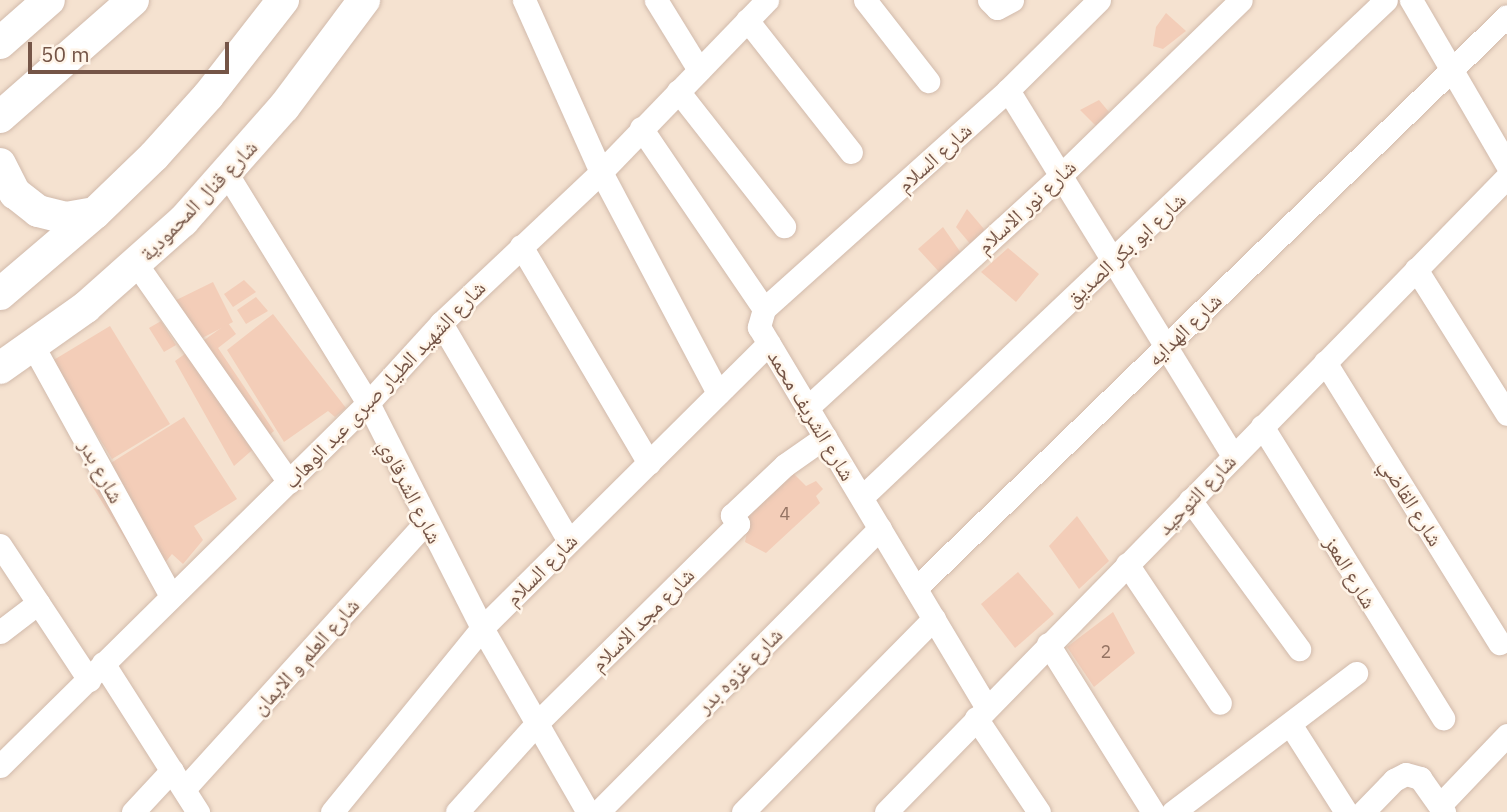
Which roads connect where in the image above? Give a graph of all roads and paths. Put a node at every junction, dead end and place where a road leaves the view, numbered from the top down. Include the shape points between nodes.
1 (48, 0) edge
2 (133, 0) edge
3 (283, 0) edge
4 (364, 0) edge
5 (524, 0) edge
6 (656, 0) edge
7 (767, 0) edge
8 (865, 0) edge
9 (1099, 0) edge
10 (1241, 0) edge
11 (1386, 0) edge
12 (1411, 0) edge
13 (1507, 16) edge
14 (747, 20) junction
15 (0, 43) edge
16 (1450, 69) junction
17 (699, 70) junction
18 (928, 81) dead end
19 (1008, 90) junction
20 (678, 91) junction
21 (3, 119) edge
22 (641, 128) junction
23 (851, 152) dead end
24 (0, 164) edge
25 (1507, 165) edge
26 (601, 172) junction
27 (227, 174) junction
28 (1060, 176) junction
29 (1507, 177) edge
30 (95, 214) junction
31 (783, 226) dead end
32 (521, 246) junction
33 (1112, 262) junction
34 (137, 265) junction
35 (1416, 269) junction
36 (0, 294) edge
37 (764, 309) junction
38 (441, 323) junction
39 (769, 343) junction
40 (33, 346) junction
41 (1165, 348) junction
42 (1325, 362) junction
43 (0, 368) edge
44 (718, 393) junction
45 (368, 403) junction
46 (807, 407) junction
47 (1507, 414) edge
48 (1262, 426) junction
49 (825, 437) junction
50 (1233, 456) junction
51 (649, 463) junction
52 (289, 482) junction
53 (862, 497) junction
54 (1190, 500) junction
55 (426, 522) junction
56 (880, 528) junction
57 (569, 541) junction
58 (0, 545) edge
59 (1127, 564) junction
60 (916, 588) junction
61 (171, 596) junction
62 (38, 603) junction
63 (934, 618) junction
64 (482, 628) junction
65 (0, 632) edge
66 (1499, 643) dead end
67 (1048, 644) junction
68 (1299, 649) dead end
69 (96, 671) junction
70 (1356, 673) dead end
71 (1220, 703) dead end
72 (981, 713) junction
73 (1443, 718) dead end
74 (537, 723) junction
75 (1290, 724) junction
76 (1507, 735) edge
77 (0, 766) edge
78 (178, 780) junction
79 (1442, 809) edge
80 (133, 812) edge
81 (198, 812) edge
82 (332, 812) edge
83 (457, 812) edge
84 (588, 812) edge
85 (598, 812) edge
86 (743, 812) edge
87 (886, 812) edge
88 (1039, 812) edge
89 (1153, 812) edge
90 (1174, 812) edge
91 (1346, 812) edge
92 (1363, 812) edge

1 - 15 main road
2 - 21 main road
3 - 30 main road via 208,96
4 - 27 main road, شارع قنال المحمودية
5 - 26 street
6 - 17 street
7 - 14 street, شارع الشهيد الطيار صبرى عبد الوهاب
8 - 18 street
9 - 19 street, شارع السلام
10 - 28 street, شارع نور الاسلام
11 - 33 street, شارع ابو بكر الصديق
12 - 16 street
13 - 16 street, شارع الهدايه
14 - 17 street, شارع الشهيد الطيار صبرى عبد الوهاب
14 - 23 street
16 - 25 street
16 - 41 street, شارع الهدايه
17 - 20 street, شارع الشهيد الطيار صبرى عبد الوهاب
19 - 28 street
19 - 37 street, شارع السلام
20 - 22 street, شارع الشهيد الطيار صبرى عبد الوهاب
20 - 31 street
22 - 26 street, شارع الشهيد الطيار صبرى عبد الوهاب
22 - 37 street, شارع الشريف محمد
24 - 30 main road via 15,193 38,211 66,218
26 - 32 street, شارع الشهيد الطيار صبرى عبد الوهاب
26 - 44 street
27 - 34 main road, شارع قنال المحمودية
27 - 45 street, شارع الشرقاوي
28 - 33 street
28 - 46 street, شارع نور الاسلام
29 - 35 street, شارع التوحيد
30 - 36 main road
32 - 38 street, شارع الشهيد الطيار صبرى عبد الوهاب
32 - 51 street
33 - 41 street
33 - 53 street, شارع ابو بكر الصديق
34 - 40 main road, شارع قنال المحمودية
34 - 52 street
35 - 42 street, شارع التوحيد
35 - 47 street
37 - 39 street, شارع الشريف محمد via 759,327
38 - 45 street, شارع الشهيد الطيار صبرى عبد الوهاب
38 - 57 street
39 - 44 street, شارع السلام
39 - 46 street, شارع الشريف محمد
40 - 43 main road, شارع قنال المحمودية
40 - 61 street, شارع بدر
41 - 50 street
41 - 60 street, شارع الهدايه
42 - 48 street, شارع التوحيد
42 - 66 street, شارع القاضي
44 - 51 street, شارع السلام
45 - 52 street, شارع الشهيد الطيار صبرى عبد الوهاب
45 - 55 street, شارع الشرقاوي
46 - 49 street, شارع الشريف محمد
48 - 50 street, شارع التوحيد
48 - 73 street, شارع المعز
49 - 53 street, شارع الشريف محمد
49 - 74 street, شارع مجد الاسلام via 785,465 732,515 738,524
50 - 54 street, شارع التوحيد
51 - 57 street, شارع السلام
52 - 61 street, شارع الشهيد الطيار صبرى عبد الوهاب
53 - 56 street, شارع الشريف محمد
54 - 59 street, شارع التوحيد
54 - 68 street
55 - 64 street, شارع الشرقاوي
55 - 78 street, شارع العلم و الايمان
56 - 60 street, شارع الشريف محمد
56 - 85 street, شارع غزوه بدر
57 - 64 street, شارع السلام
58 - 62 street
59 - 67 street, شارع التوحيد
59 - 71 street
60 - 63 street, شارع الشريف محمد
61 - 69 street, شارع الشهيد الطيار صبرى عبد الوهاب
62 - 65 street
62 - 69 street
63 - 72 street, شارع الشريف محمد
63 - 86 street
64 - 74 street, شارع الشرقاوي
64 - 82 street, شارع السلام
67 - 72 street, شارع التوحيد
67 - 89 street
69 - 77 street, شارع الشهيد الطيار صبرى عبد الوهاب
69 - 78 street
70 - 75 street
72 - 87 street, شارع التوحيد
72 - 88 street, شارع الشريف محمد
74 - 83 street, شارع مجد الاسلام
74 - 84 street, شارع الشرقاوي
75 - 90 street
75 - 91 street
76 - 79 street
78 - 80 street, شارع العلم و الايمان
78 - 81 street
79 - 92 street via 1420,778 1406,774

